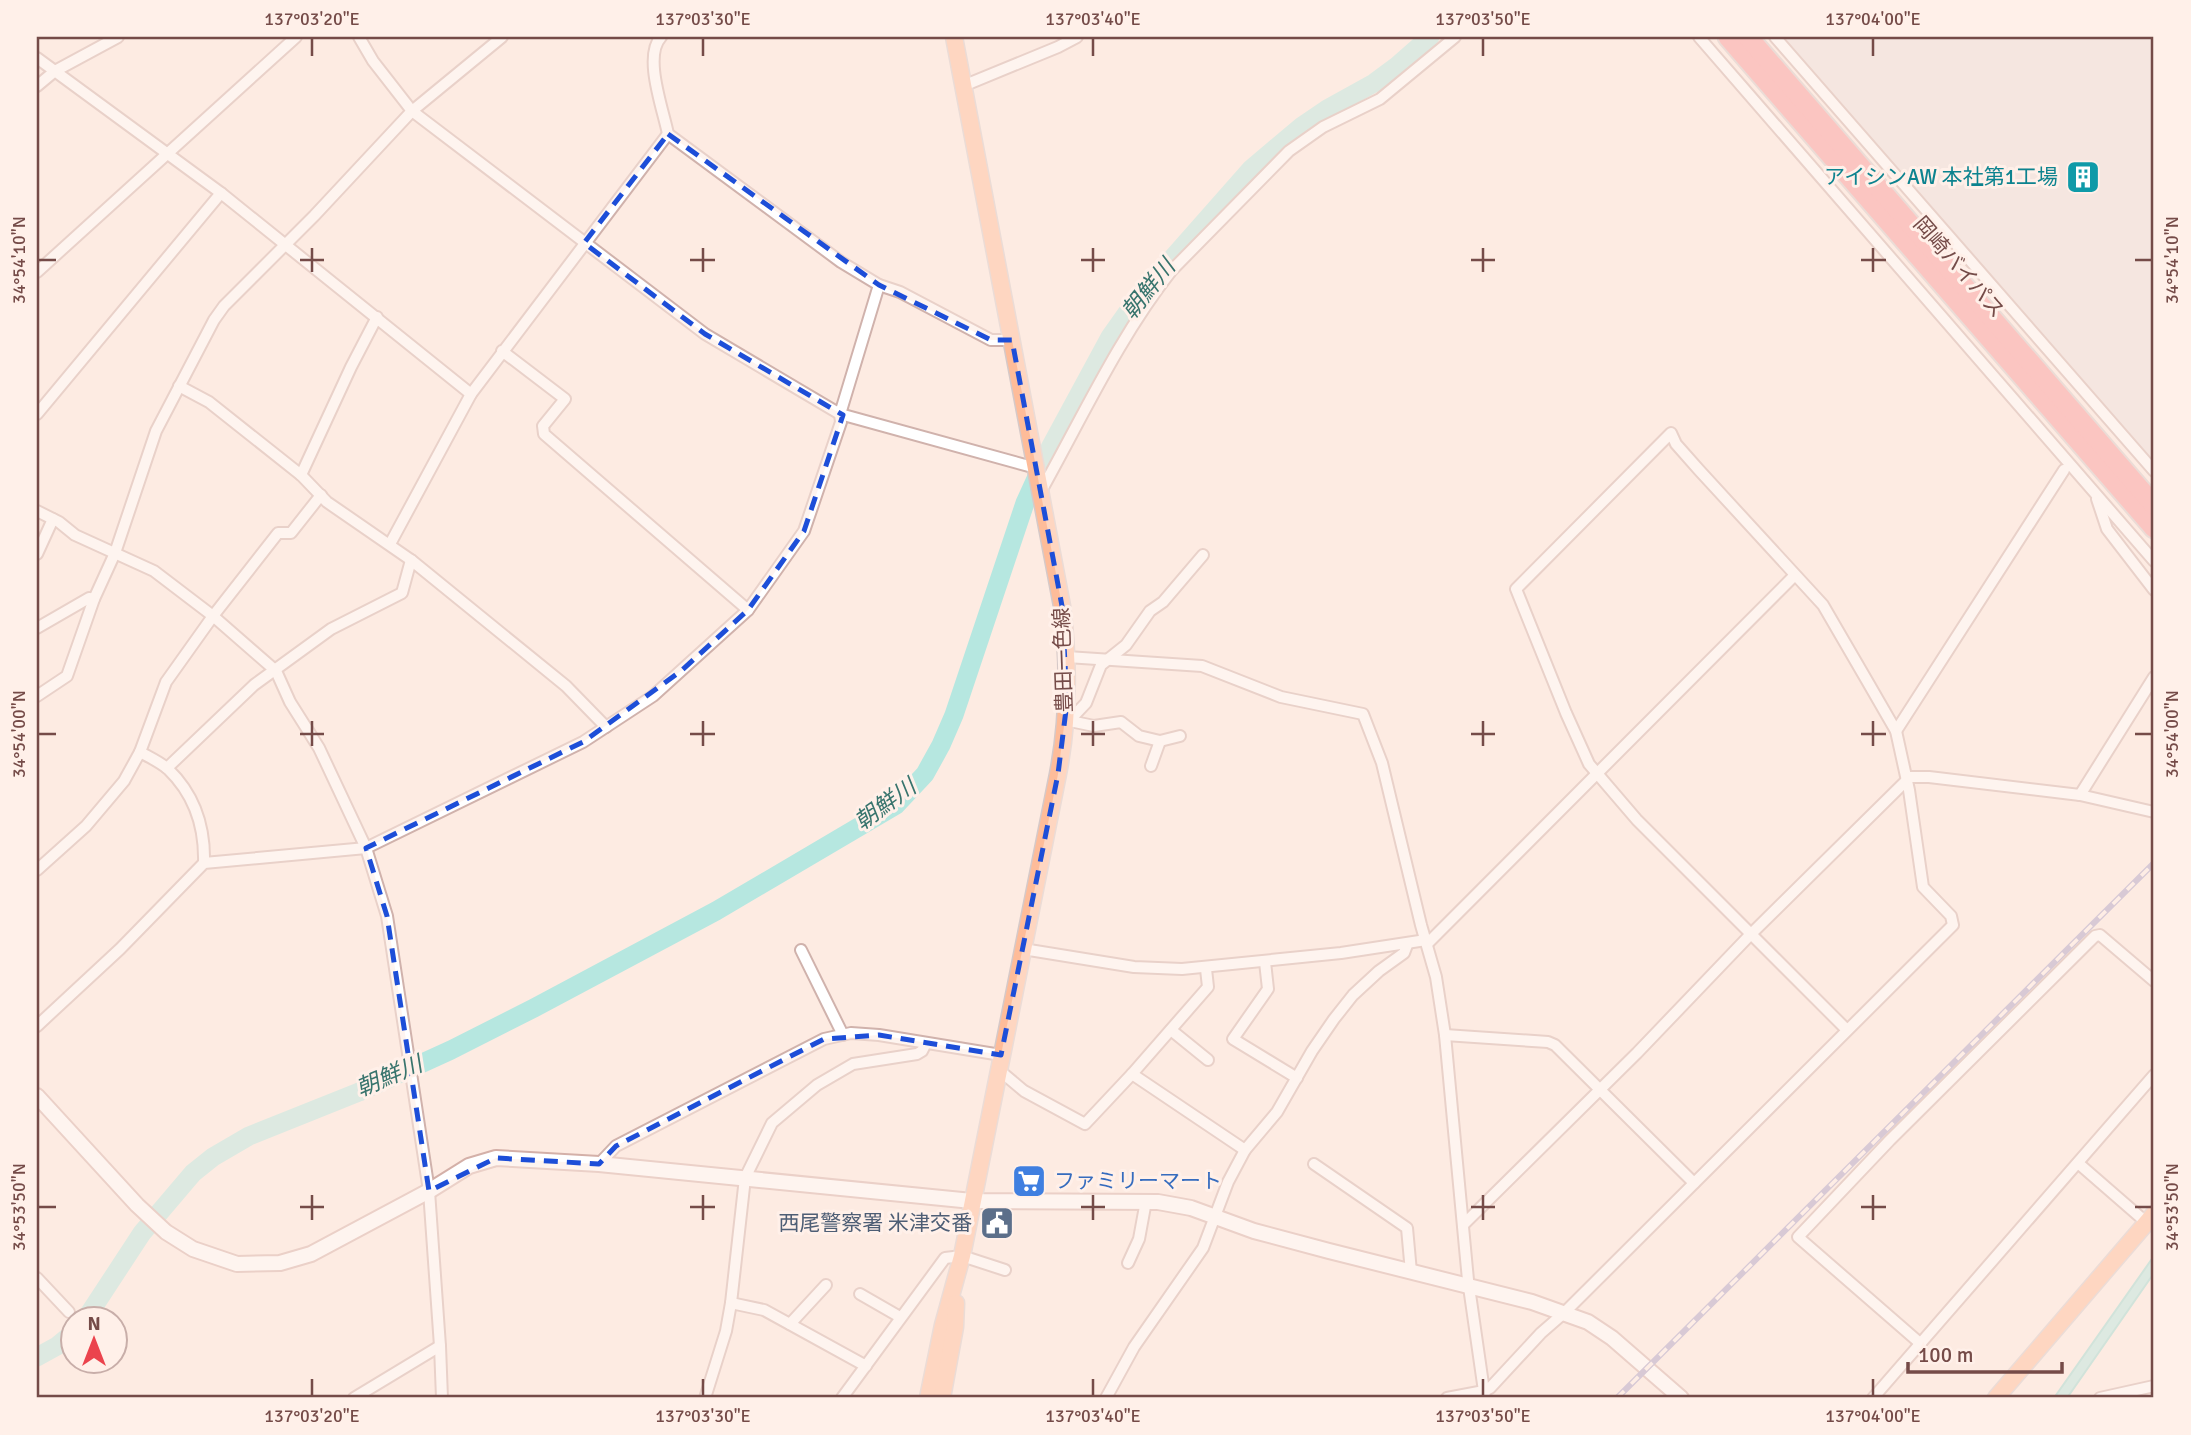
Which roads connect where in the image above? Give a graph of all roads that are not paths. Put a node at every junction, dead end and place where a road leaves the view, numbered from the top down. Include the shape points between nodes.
1 (118, 37) edge
2 (296, 37) edge
3 (359, 37) edge
4 (502, 37) edge
5 (954, 37) edge
6 (1077, 37) edge
7 (1455, 37) edge
8 (1699, 37) edge
9 (1728, 37) edge
10 (1748, 37) edge
11 (1775, 37) edge
12 (656, 38) edge
13 (37, 58) edge
14 (55, 71) junction
15 (37, 86) edge
16 (963, 86) junction
17 (412, 111) junction
18 (668, 134) junction
19 (167, 155) junction
20 (1844, 181) dead end
21 (1833, 192) junction
22 (221, 193) junction
23 (584, 243) junction
24 (283, 245) junction
25 (37, 272) edge
26 (879, 285) junction
27 (377, 317) junction
28 (1012, 340) junction
29 (502, 351) junction
30 (179, 387) junction
31 (471, 394) junction
32 (37, 414) edge
33 (840, 414) junction
34 (1035, 463) junction
35 (2064, 470) dead end
36 (2104, 470) junction
37 (2154, 471) edge
38 (301, 475) junction
39 (1040, 491) junction
40 (2095, 493) junction
41 (321, 495) junction
42 (2154, 504) edge
43 (37, 512) edge
44 (53, 519) junction
45 (2154, 528) edge
46 (2154, 541) edge
47 (390, 544) junction
48 (115, 553) junction
49 (37, 554) edge
50 (1203, 555) dead end
51 (411, 560) junction
52 (2154, 561) edge
53 (1794, 576) junction
54 (2154, 590) edge
55 (94, 599) junction
56 (748, 610) junction
57 (213, 616) junction
58 (37, 628) edge
59 (1067, 657) junction
60 (1108, 659) junction
61 (276, 671) junction
62 (2154, 677) edge
63 (37, 696) edge
64 (1068, 723) junction
65 (606, 727) junction
66 (1896, 732) junction
67 (1180, 736) dead end
68 (1160, 741) junction
69 (140, 752) junction
70 (1151, 766) dead end
71 (167, 768) junction
72 (1596, 773) junction
73 (1907, 779) junction
74 (2080, 795) junction
75 (2154, 811) edge
76 (366, 848) junction
77 (204, 863) junction
78 (37, 870) edge
79 (1750, 935) junction
80 (1427, 942) junction
81 (1408, 945) junction
82 (1023, 948) junction
83 (800, 950) dead end
84 (1265, 962) junction
85 (1206, 968) junction
86 (2154, 981) edge
87 (37, 1026) edge
88 (1171, 1030) junction
89 (1847, 1030) junction
90 (843, 1035) junction
91 (1445, 1035) junction
92 (926, 1043) junction
93 (1208, 1060) dead end
94 (1000, 1063) junction
95 (1132, 1074) junction
96 (2154, 1075) edge
97 (1297, 1078) junction
98 (1599, 1088) junction
99 (37, 1096) edge
100 (1245, 1150) junction
101 (2078, 1163) junction
102 (599, 1164) junction
103 (1314, 1164) dead end
104 (745, 1178) junction
105 (1694, 1183) junction
106 (429, 1191) junction
107 (1146, 1201) junction
108 (972, 1202) junction
109 (1214, 1217) junction
110 (2151, 1219) edge
111 (1464, 1224) junction
112 (962, 1256) junction
113 (1128, 1263) dead end
114 (1005, 1270) dead end
115 (1411, 1272) junction
116 (37, 1278) edge
117 (957, 1283) junction
118 (826, 1285) dead end
119 (1470, 1287) junction
120 (860, 1294) dead end
121 (731, 1303) junction
122 (63, 1306) edge
123 (1564, 1313) junction
124 (900, 1317) junction
125 (790, 1324) junction
126 (1921, 1343) junction
127 (440, 1346) junction
128 (866, 1366) junction
129 (2154, 1386) edge
130 (1484, 1395) edge
131 (354, 1398) edge
132 (442, 1398) edge
133 (705, 1398) edge
134 (842, 1398) edge
135 (928, 1398) edge
136 (942, 1398) edge
137 (1106, 1398) edge
138 (1447, 1398) edge
139 (1681, 1398) edge
140 (1874, 1398) edge
141 (1996, 1398) edge
142 (2100, 1398) edge

1 - 14 street
2 - 19 street
3 - 17 street
4 - 17 street
5 - 16 main road, 豊田一色線
6 - 16 street
7 - 39 street via 1380,99 1323,127 1289,151 1172,270 1107,371
8 - 21 street
9 - 36 highway, 岡崎バイパス
10 - 42 highway, 岡崎バイパス
11 - 37 street via 1873,157
12 - 18 street via 652,63
13 - 14 street
14 - 15 street
14 - 19 street
16 - 28 main road, 豊田一色線
17 - 23 street
17 - 24 street
18 - 23 street
18 - 26 street
19 - 22 street
19 - 25 street
20 - 21 street
21 - 40 street via 2043,422
22 - 24 street
22 - 32 street
23 - 29 street
23 - 33 street via 705,334
24 - 27 street
24 - 30 street via 223,306
26 - 28 street via 991,340
26 - 33 street
27 - 31 street
27 - 38 street
28 - 34 main road, 豊田一色線
29 - 31 street
29 - 56 street via 565,399 543,426 544,434
30 - 38 street via 209,402
30 - 48 street via 156,431
31 - 47 street
33 - 34 street
33 - 56 street via 804,531
34 - 39 main road, 豊田一色線
35 - 66 street
36 - 45 highway, 岡崎バイパス
36 - 46 highway
38 - 41 street
39 - 59 main road, 豊田一色線
40 - 52 street
40 - 54 street via 2107,529
41 - 47 street
41 - 57 street via 290,533 278,534
43 - 44 street
44 - 48 street
44 - 49 street
47 - 51 street
48 - 55 street
48 - 57 street via 154,571
50 - 60 street via 1150,611 1126,645
51 - 61 street via 402,593 331,629
51 - 65 street via 566,686
53 - 66 street via 1824,605
53 - 72 street
53 - 72 street via 1671,433 1516,589 1574,733
55 - 58 street
55 - 63 street via 67,676
56 - 65 street via 653,696
57 - 61 street
57 - 69 street via 166,682
59 - 60 street
59 - 64 main road, 豊田一色線
60 - 64 street via 1095,676 1083,707
60 - 80 street via 1202,666 1281,696 1363,714 1382,762
61 - 71 street via 254,685
61 - 76 street via 319,747
62 - 74 street
64 - 68 street via 1121,722 1139,736
64 - 82 main road, 豊田一色線
65 - 76 street
66 - 73 street
67 - 68 street
68 - 70 street
69 - 71 street
69 - 78 street via 109,801
71 - 77 street via 199,817
72 - 79 street
72 - 80 street
73 - 74 street via 1928,777
73 - 79 street
73 - 89 street via 1923,887 1951,916 1953,925
74 - 75 street
76 - 77 street
76 - 106 street via 387,916
77 - 87 street
79 - 89 street
79 - 98 street
80 - 81 street
80 - 91 street
81 - 84 street
81 - 97 street via 1353,995
82 - 85 street via 1134,967
82 - 94 main road, 豊田一色線
83 - 90 street
84 - 85 street
84 - 97 street via 1268,989 1233,1039
85 - 88 street via 1208,987
86 - 126 street via 2100,935 2095,936 1798,1237
88 - 93 street
88 - 95 street
89 - 105 street
90 - 92 street
90 - 102 street via 824,1039 617,1146
91 - 98 street via 1548,1042
91 - 111 street
92 - 94 street
92 - 104 street via 917,1054 853,1063 817,1085 772,1123
94 - 95 street via 1024,1091 1085,1124
94 - 108 main road, 豊田一色線
95 - 100 street
96 - 101 street
97 - 100 street via 1277,1112
98 - 105 street
98 - 111 street
99 - 106 street via 166,1232 193,1249 237,1264 280,1263 311,1254
100 - 109 street
101 - 110 street
101 - 126 street
102 - 104 street
102 - 106 street via 496,1158 469,1166
103 - 115 street via 1407,1228
104 - 108 street
104 - 121 street
105 - 123 street
106 - 127 street
107 - 108 street
107 - 109 street via 1180,1205
107 - 113 street via 1139,1239
108 - 112 main road, 豊田一色線
109 - 115 street
109 - 137 street via 1203,1248 1134,1347
110 - 141 main road
111 - 119 street
112 - 114 street
112 - 117 main road, 豊田一色線
112 - 124 street via 945,1258
115 - 119 street
116 - 122 street
117 - 135 main road, 豊田一色線
117 - 136 main road, 豊田一色線 via 956,1327
118 - 125 street
119 - 123 street
119 - 130 street
120 - 124 street
121 - 125 street via 764,1310
121 - 133 street
123 - 130 street
123 - 139 street via 1612,1338
124 - 128 street
125 - 128 street
126 - 140 street
127 - 131 street
127 - 132 street
128 - 134 street
129 - 142 street
130 - 138 street

